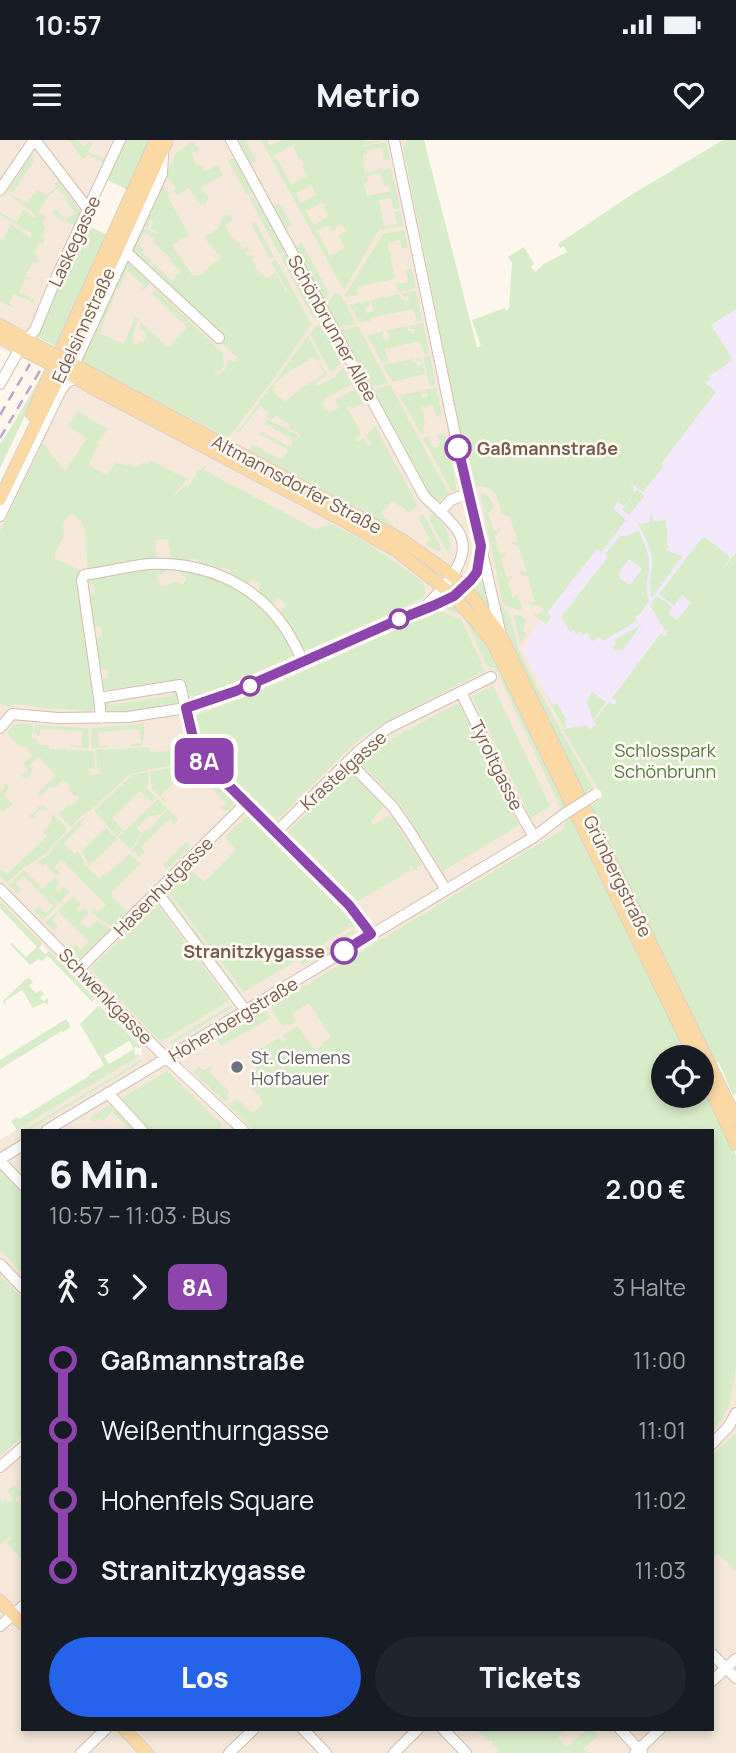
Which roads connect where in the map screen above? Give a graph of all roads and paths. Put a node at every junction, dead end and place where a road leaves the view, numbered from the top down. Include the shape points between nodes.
1 (34, 140) edge
2 (120, 140) edge
3 (231, 140) edge
4 (394, 140) edge
5 (162, 143) edge
6 (0, 190) edge
7 (88, 209) junction
8 (125, 251) junction
9 (0, 326) edge
10 (0, 337) edge
11 (219, 338) dead end
12 (27, 346) junction
13 (72, 370) junction
14 (0, 384) edge
15 (0, 480) edge
16 (469, 493) junction
17 (0, 499) edge
18 (440, 512) junction
19 (473, 512) junction
20 (0, 516) edge
21 (451, 523) junction
22 (481, 546) junction
23 (453, 576) junction
24 (443, 586) junction
25 (459, 592) junction
26 (422, 610) junction
27 (496, 637) junction
28 (303, 661) junction
29 (491, 677) dead end
30 (461, 692) junction
31 (99, 698) junction
32 (186, 708) junction
33 (101, 718) junction
34 (0, 728) edge
35 (348, 761) junction
36 (598, 793) dead end
37 (246, 803) junction
38 (531, 832) junction
39 (275, 833) junction
40 (0, 889) edge
41 (446, 890) junction
42 (157, 892) junction
43 (371, 934) junction
44 (79, 969) junction
45 (246, 1011) junction
46 (689, 1045) edge
47 (167, 1059) junction
48 (108, 1093) junction
49 (714, 1097) edge
50 (736, 1119) edge
51 (234, 1122) junction
52 (49, 1129) edge
53 (141, 1129) edge
54 (226, 1129) edge
55 (242, 1129) edge
56 (736, 1144) edge
57 (21, 1146) edge
58 (0, 1160) edge
59 (21, 1183) edge
60 (0, 1264) edge
61 (21, 1287) edge
62 (736, 1413) edge
63 (714, 1442) edge
64 (21, 1449) edge
65 (0, 1467) edge
66 (0, 1601) edge
67 (18, 1610) edge
68 (0, 1626) edge
69 (714, 1656) edge
70 (736, 1659) edge
71 (726, 1668) junction
72 (736, 1678) edge
73 (714, 1679) edge
74 (104, 1731) edge
75 (126, 1731) edge
76 (252, 1731) edge
77 (305, 1731) edge
78 (416, 1731) edge
79 (445, 1731) edge
80 (622, 1731) edge
81 (658, 1731) edge
82 (638, 1752) edge
83 (81, 1753) edge
84 (148, 1753) edge
85 (229, 1753) edge
86 (326, 1753) edge
87 (394, 1753) edge
88 (466, 1753) edge

1 - 6 street
1 - 7 street
2 - 7 street, Laskegasse
3 - 18 street, Schönbrunner Allee via 416,483
4 - 16 street
5 - 8 street, Edelsinnstraße via 162,174
5 - 15 main road, Edelsinnstraße
5 - 17 main road, Edelsinnstraße via 70,354
7 - 12 street, Laskegasse
8 - 11 street
8 - 13 street, Edelsinnstraße
9 - 12 main road
10 - 12 main road
12 - 13 main road, bridge
12 - 14 street, Laskegasse
13 - 20 street, Edelsinnstraße
13 - 23 main road, Altmannsdorfer Straße via 402,540
13 - 24 main road, Altmannsdorfer Straße via 91,387 397,551
16 - 18 street via 451,500
16 - 19 street
18 - 21 street, Schönbrunner Allee
19 - 21 street
19 - 22 street
21 - 23 street, Schönbrunner Allee via 462,543
22 - 25 street via 477,572
22 - 27 street
23 - 24 street, Schönbrunner Allee
23 - 25 main road, Altmannsdorfer Straße
24 - 25 main road, Altmannsdorfer Straße
24 - 26 street, Schönbrunner Allee
25 - 26 street
25 - 27 main road, Altmannsdorfer Straße
26 - 28 street
27 - 46 main road, Grünbergstraße
27 - 50 main road, Grünbergstraße
28 - 31 street via 277,617 223,576 168,564 90,573 82,579
28 - 32 street
29 - 30 street, Krastelgasse
30 - 35 street, Krastelgasse via 388,729
30 - 38 street, Tyroltgasse
31 - 32 street via 180,685
31 - 33 street
32 - 33 street
32 - 37 street via 197,752
33 - 34 street via 12,714
35 - 39 street, Krastelgasse
35 - 41 street via 393,807
36 - 38 street, Hohenbergstraße, bridge
37 - 39 street
37 - 42 street, Hasenhutgasse
38 - 41 street, Hohenbergstraße
39 - 43 street via 349,905
40 - 44 street, Schwenkgasse
41 - 43 street, Hohenbergstraße
42 - 44 street, Hasenhutgasse
42 - 45 street
43 - 45 street, Hohenbergstraße
44 - 47 street, Schwenkgasse
45 - 47 street, Hohenbergstraße
47 - 48 street, Hohenbergstraße
47 - 51 street, Schwenkgasse
48 - 52 street, Hohenbergstraße
48 - 53 street
49 - 56 main road
51 - 54 street
51 - 55 street, Schwenkgasse
57 - 58 street
58 - 59 street
60 - 61 street
62 - 63 street
64 - 65 street
66 - 67 main road
67 - 68 street
69 - 71 street
70 - 71 street
71 - 72 street
71 - 73 street
74 - 83 street
75 - 84 main road
76 - 85 street
77 - 86 street
78 - 87 street
79 - 88 street
80 - 82 street
81 - 82 street

